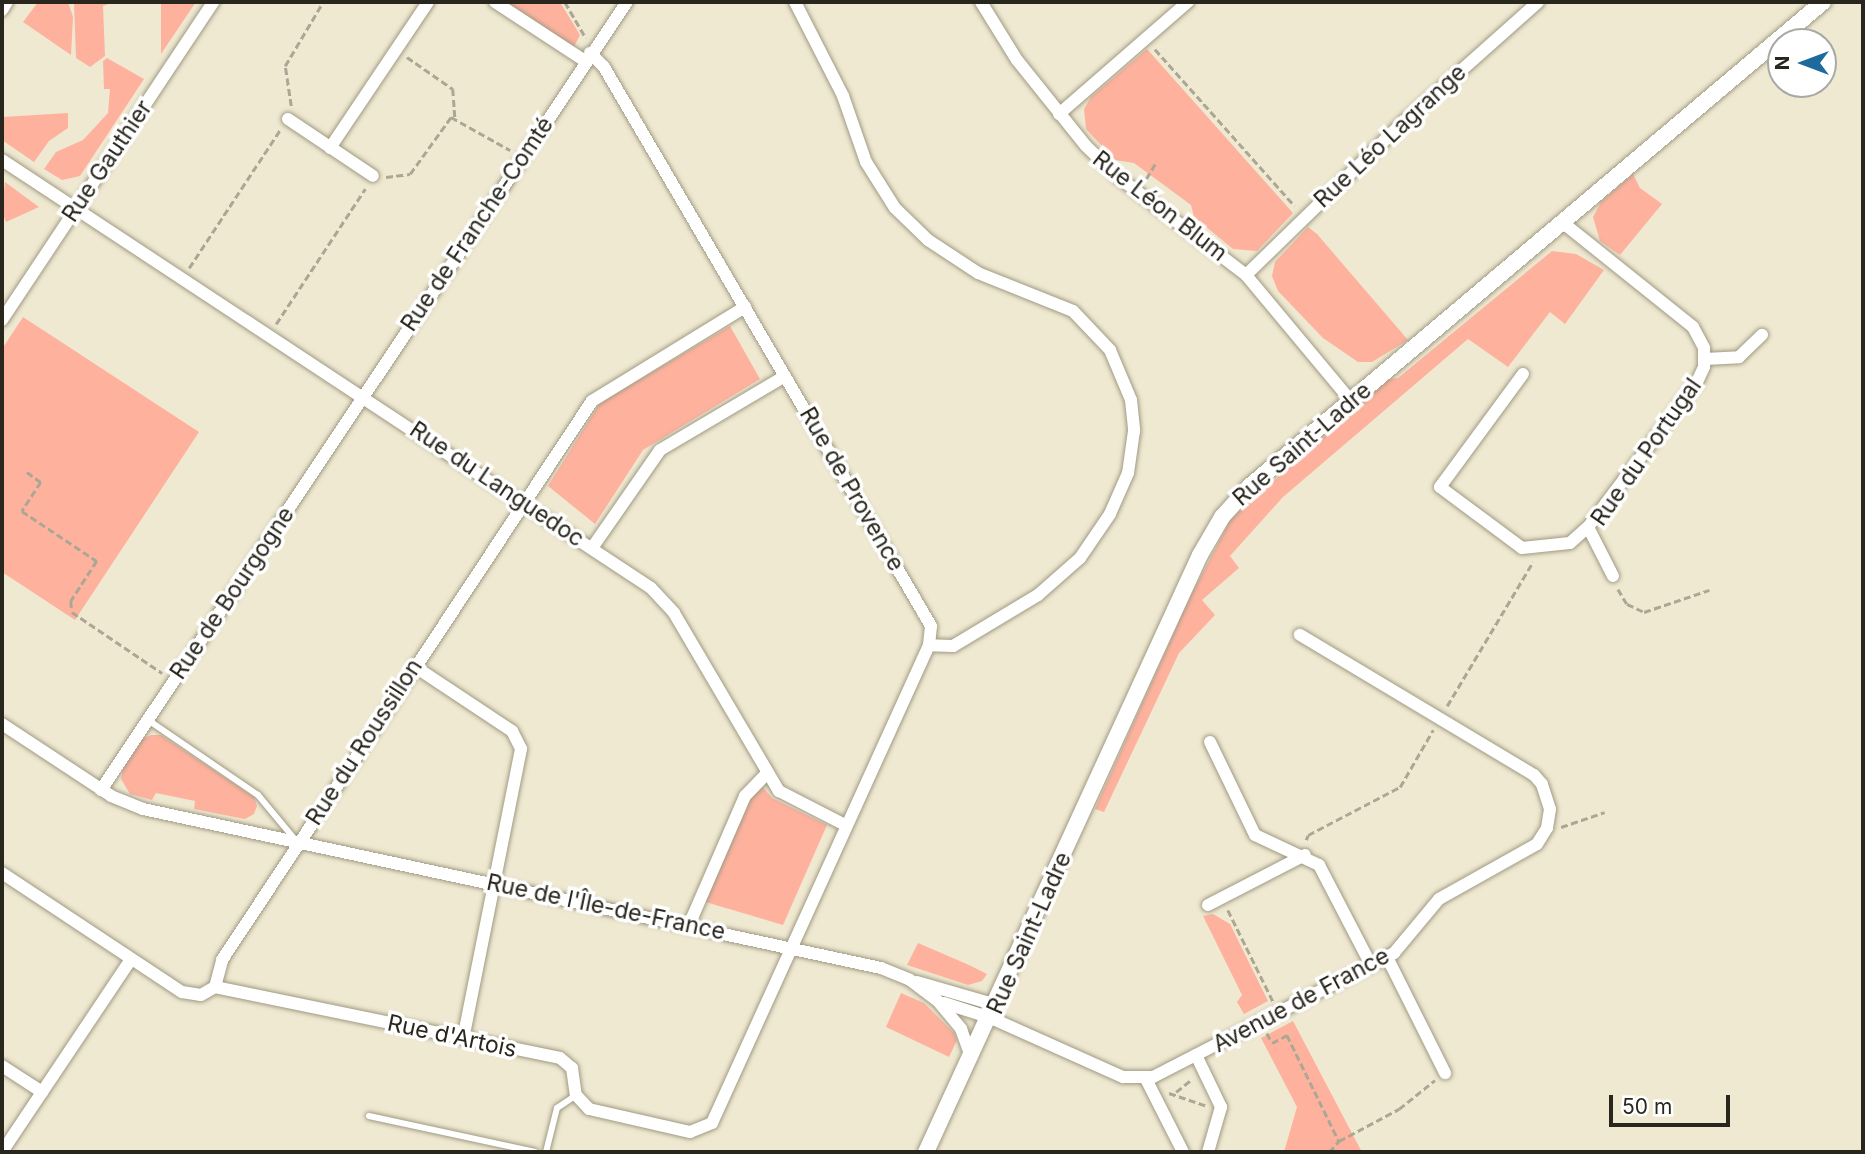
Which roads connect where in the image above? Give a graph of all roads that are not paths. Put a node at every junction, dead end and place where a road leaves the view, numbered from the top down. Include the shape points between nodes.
1 (7, 2) edge
2 (213, 2) edge
3 (428, 2) edge
4 (495, 2) edge
5 (627, 2) edge
6 (794, 2) edge
7 (981, 2) edge
8 (1188, 2) edge
9 (1538, 2) edge
10 (1823, 2) edge
11 (2, 10) edge
12 (589, 54) junction
13 (1059, 114) junction
14 (288, 119) road end
15 (330, 148) junction
16 (2, 160) edge
17 (373, 176) road end
18 (76, 208) junction
19 (1562, 222) junction
20 (1246, 275) junction
21 (745, 307) junction
22 (2, 320) edge
23 (1762, 335) dead end
24 (1705, 359) junction
25 (1523, 374) dead end
26 (785, 376) junction
27 (363, 396) junction
28 (1351, 401) junction
29 (524, 503) junction
30 (1588, 527) junction
31 (592, 548) junction
32 (1613, 576) road end
33 (1300, 635) dead end
34 (929, 645) junction
35 (414, 666) junction
36 (148, 720) junction
37 (2, 724) edge
38 (1210, 742) dead end
39 (767, 773) junction
40 (101, 790) junction
41 (847, 826) junction
42 (298, 843) junction
43 (1305, 855) junction
44 (2, 873) edge
45 (494, 883) junction
46 (1208, 905) dead end
47 (689, 925) junction
48 (791, 947) junction
49 (1387, 957) junction
50 (131, 959) junction
51 (1371, 965) junction
52 (910, 980) junction
53 (215, 987) junction
54 (937, 1000) junction
55 (993, 1011) junction
56 (463, 1038) junction
57 (1196, 1055) junction
58 (971, 1059) junction
59 (2, 1066) edge
60 (1445, 1073) road end
61 (1146, 1079) junction
62 (42, 1092) junction
63 (576, 1095) junction
64 (369, 1116) dead end
65 (2, 1152) edge
66 (535, 1152) edge
67 (547, 1152) edge
68 (926, 1152) edge
69 (1183, 1152) edge
70 (1208, 1152) edge

1 - 11 street
2 - 18 street, Rue Gauthier
3 - 15 street
4 - 12 street, Rue de Provence
5 - 12 street
6 - 34 street via 837,84 866,162 895,208 928,240 972,270 1073,311 1110,350 1131,400 1134,430 1128,473 1116,503 1080,558 1038,595 953,646
7 - 13 street, Rue Léon Blum
8 - 13 street
9 - 20 street, Rue Léo Lagrange
10 - 19 street, Rue Saint-Ladre
12 - 21 street, Rue de Provence via 604,67
12 - 27 street, Rue de Franche-Comté
13 - 20 street, Rue Léon Blum via 1097,158
14 - 15 street
15 - 17 street
16 - 18 street, Rue du Languedoc
18 - 22 street, Rue Gauthier
18 - 27 street, Rue du Languedoc
19 - 24 street, Rue du Portugal via 1693,327
19 - 28 street, Rue Saint-Ladre
20 - 28 street, Rue Léon Blum
21 - 26 street, Rue de Provence
21 - 29 street, Rue du Roussillon via 598,395
23 - 24 street via 1739,358
24 - 30 street, Rue du Portugal via 1697,382
25 - 30 street via 1440,486 1516,545 1536,548 1570,543
26 - 31 street via 660,450
26 - 34 street, Rue de Provence via 928,619
27 - 29 street, Rue du Languedoc
27 - 36 street, Rue de Bourgogne
28 - 55 street, Rue Saint-Ladre via 1250,486 1214,529
29 - 31 street, Rue du Languedoc
29 - 35 street, Rue du Roussillon
30 - 32 street, Rue du Portugal
31 - 39 street, Rue du Languedoc via 668,603
33 - 49 street, Avenue de France via 1538,779 1549,801 1547,828 1530,850 1439,899
34 - 41 street
35 - 42 street, Rue du Roussillon
35 - 45 street via 512,731 520,741 521,757
36 - 40 street, Rue de Bourgogne
36 - 42 lane via 258,794
37 - 40 street, Rue de l'Île-de-France
38 - 43 street via 1255,835 1270,845
39 - 41 street, Rue du Languedoc via 786,796
39 - 47 street via 744,796
40 - 42 street, Rue de l'Île-de-France via 143,809
41 - 48 street
42 - 45 street, Rue de l'Île-de-France
42 - 53 street, Rue du Roussillon via 222,960
43 - 46 street
43 - 51 street via 1319,865
44 - 50 street, Rue d'Artois
45 - 47 street, Rue de l'Île-de-France
45 - 56 street
47 - 48 street, Rue de l'Île-de-France
48 - 52 street, Rue de l'Île-de-France via 871,965
48 - 63 street via 708,1127 690,1132 596,1112 583,1106
49 - 51 street, Avenue de France
49 - 60 street
50 - 53 street, Rue d'Artois via 188,994 201,995
50 - 62 street
51 - 57 street, Avenue de France
52 - 54 street, Rue de l'Île-de-France
52 - 55 street, Rue de l'Île-de-France
53 - 56 street, Rue d'Artois
54 - 55 street, Rue de l'Île-de-France via 972,1015
54 - 58 street, Rue de l'Île-de-France via 961,1029
55 - 58 street, Rue Saint-Ladre
55 - 61 street via 1123,1076
56 - 63 street, Rue d'Artois via 565,1060 572,1068
57 - 61 street, Avenue de France
57 - 70 street via 1220,1106
58 - 68 street, Rue Saint-Ladre
59 - 62 street
61 - 69 street
62 - 65 street
63 - 67 lane via 557,1108
64 - 66 lane

